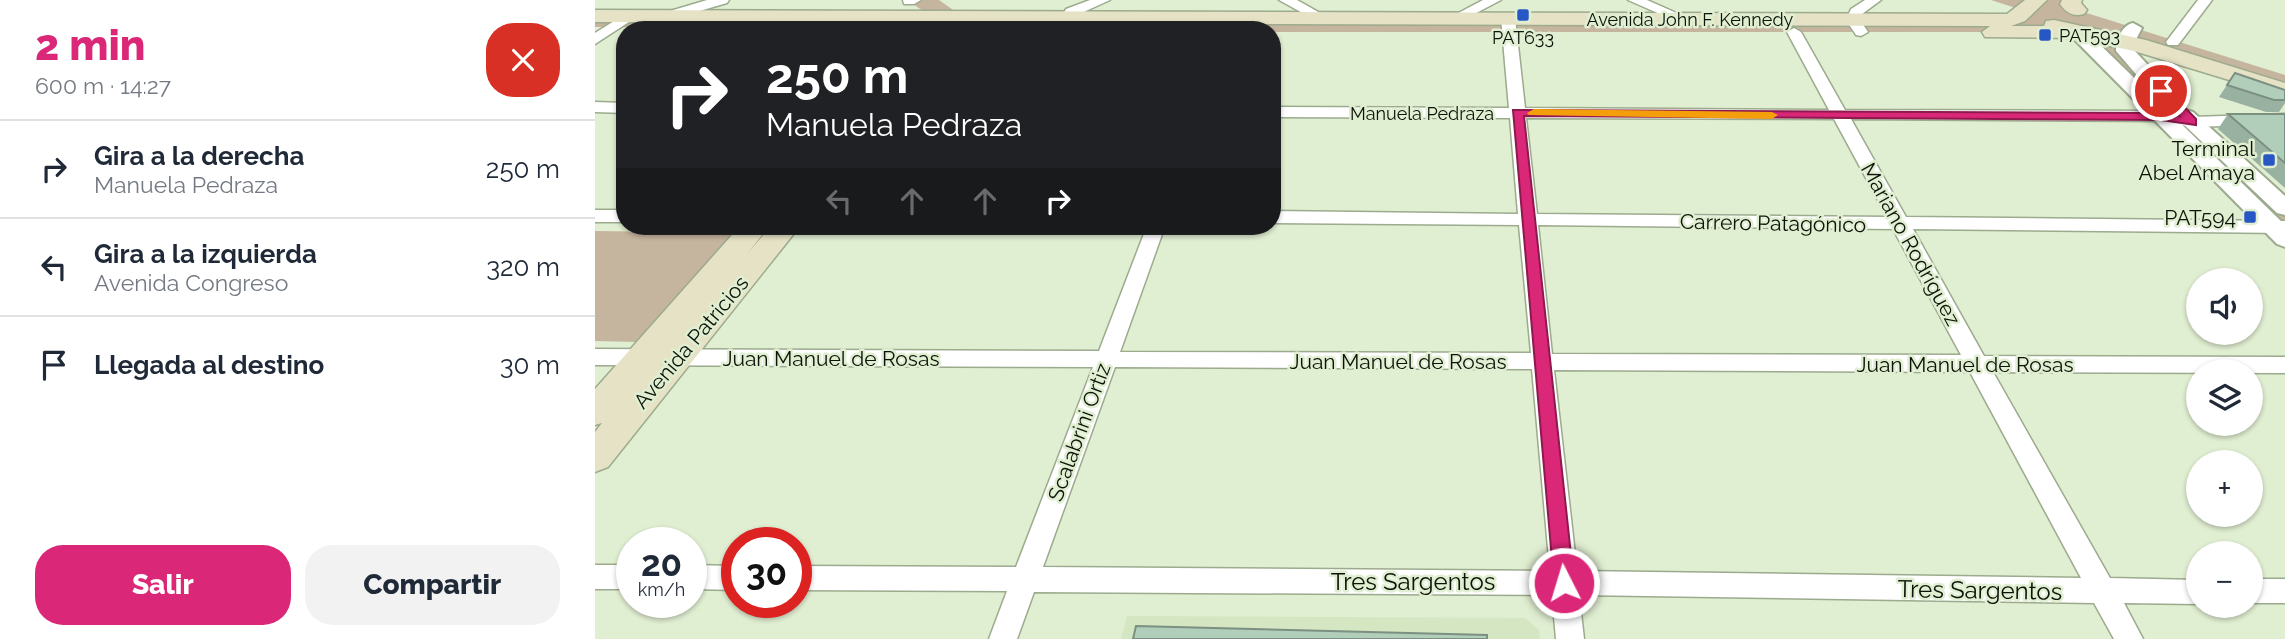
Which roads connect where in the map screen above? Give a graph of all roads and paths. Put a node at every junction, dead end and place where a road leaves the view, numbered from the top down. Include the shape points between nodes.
1 (722, 0) edge
2 (910, 0) edge
3 (1103, 0) edge
4 (1494, 0) edge
5 (1635, 0) edge
6 (1874, 0) edge
7 (1991, 0) edge
8 (2205, 0) edge
9 (1292, 1) edge
10 (2034, 4) edge
11 (2074, 5) edge
12 (665, 17) junction
13 (1068, 18) junction
14 (1322, 18) junction
15 (1456, 18) junction
16 (1683, 19) junction
17 (619, 21) edge
18 (884, 21) edge
19 (938, 21) edge
20 (971, 21) edge
21 (1149, 21) edge
22 (1276, 21) edge
23 (608, 22) edge
24 (1509, 25) junction
25 (1857, 26) junction
26 (1281, 32) edge
27 (1794, 32) junction
28 (2076, 33) junction
29 (2129, 35) junction
30 (595, 40) edge
31 (2173, 42) junction
32 (2285, 75) edge
33 (2285, 90) edge
34 (595, 107) edge
35 (616, 108) edge
36 (1281, 112) edge
37 (1518, 113) junction
38 (1840, 116) junction
39 (2161, 116) junction
40 (2285, 119) edge
41 (2192, 122) junction
42 (595, 216) edge
43 (616, 216) edge
44 (1281, 217) edge
45 (1528, 220) junction
46 (1900, 224) junction
47 (2282, 225) edge
48 (747, 235) edge
49 (779, 235) edge
50 (1153, 235) edge
51 (595, 357) edge
52 (642, 357) junction
53 (678, 357) junction
54 (1106, 359) junction
55 (1542, 361) junction
56 (1977, 364) junction
57 (2285, 365) edge
58 (595, 412) edge
59 (595, 457) edge
60 (595, 577) edge
61 (616, 577) edge
62 (812, 578) edge
63 (1025, 578) junction
64 (1564, 583) junction
65 (2285, 591) edge
66 (2103, 592) junction
67 (2186, 592) edge
68 (2263, 592) edge
69 (1003, 639) edge
70 (1570, 639) edge
71 (2129, 639) edge

1 - 12 street
2 - 19 main road
3 - 13 street via 1071,12
4 - 15 street
5 - 16 street
6 - 25 street via 1856,12
7 - 10 main road
8 - 31 street
9 - 14 street
10 - 11 main road
10 - 25 main road, Avenida John F. Kennedy via 2008,20
10 - 28 main road
11 - 29 main road
12 - 17 main road, Avenida John F. Kennedy
12 - 18 main road, Avenida John F. Kennedy
13 - 20 main road, Avenida John F. Kennedy
13 - 21 main road, Avenida John F. Kennedy
14 - 15 main road, Avenida John F. Kennedy
14 - 22 main road, Avenida John F. Kennedy
15 - 24 main road, Avenida John F. Kennedy
16 - 24 main road, Avenida John F. Kennedy
16 - 25 main road, Avenida John F. Kennedy
23 - 30 street
24 - 26 main road, Avenida John F. Kennedy
24 - 27 main road, Avenida John F. Kennedy
24 - 37 street
25 - 27 main road, Avenida John F. Kennedy
25 - 28 main road, Avenida John F. Kennedy
27 - 38 street, Mariano Rodríguez
28 - 29 main road
28 - 39 street
29 - 31 main road
29 - 33 main road
29 - 41 street via 2125,51 2131,60
31 - 32 main road
34 - 35 street
36 - 37 street, Manuela Pedraza
37 - 38 street, Manuela Pedraza
37 - 45 street
38 - 39 street, Manuela Pedraza
38 - 46 street, Mariano Rodríguez
39 - 41 street, Manuela Pedraza
39 - 47 street
40 - 41 street, Manuela Pedraza
41 - 47 street
42 - 43 street
44 - 45 street, Carrero Patagónico
45 - 46 street, Carrero Patagónico
45 - 55 street
46 - 47 street, Carrero Patagónico
46 - 56 street, Mariano Rodríguez
48 - 52 main road, Avenida Patricios
49 - 53 main road, Avenida Patricios
50 - 54 street, Scalabrini Ortiz
51 - 52 street, Juan Manuel de Rosas
52 - 53 street, Juan Manuel de Rosas
52 - 58 main road, Avenida Patricios
53 - 54 street, Juan Manuel de Rosas
53 - 59 main road, Avenida Patricios
54 - 55 street, Juan Manuel de Rosas
54 - 63 street, Scalabrini Ortiz
55 - 56 street, Juan Manuel de Rosas
55 - 64 street
56 - 57 street, Juan Manuel de Rosas
56 - 66 street, Mariano Rodríguez
60 - 61 street
62 - 63 street, Tres Sargentos
63 - 64 street, Tres Sargentos
63 - 69 street, Scalabrini Ortiz
64 - 66 street, Tres Sargentos
64 - 70 street
65 - 68 street
66 - 67 street, Tres Sargentos
66 - 71 street, Mariano Rodríguez

